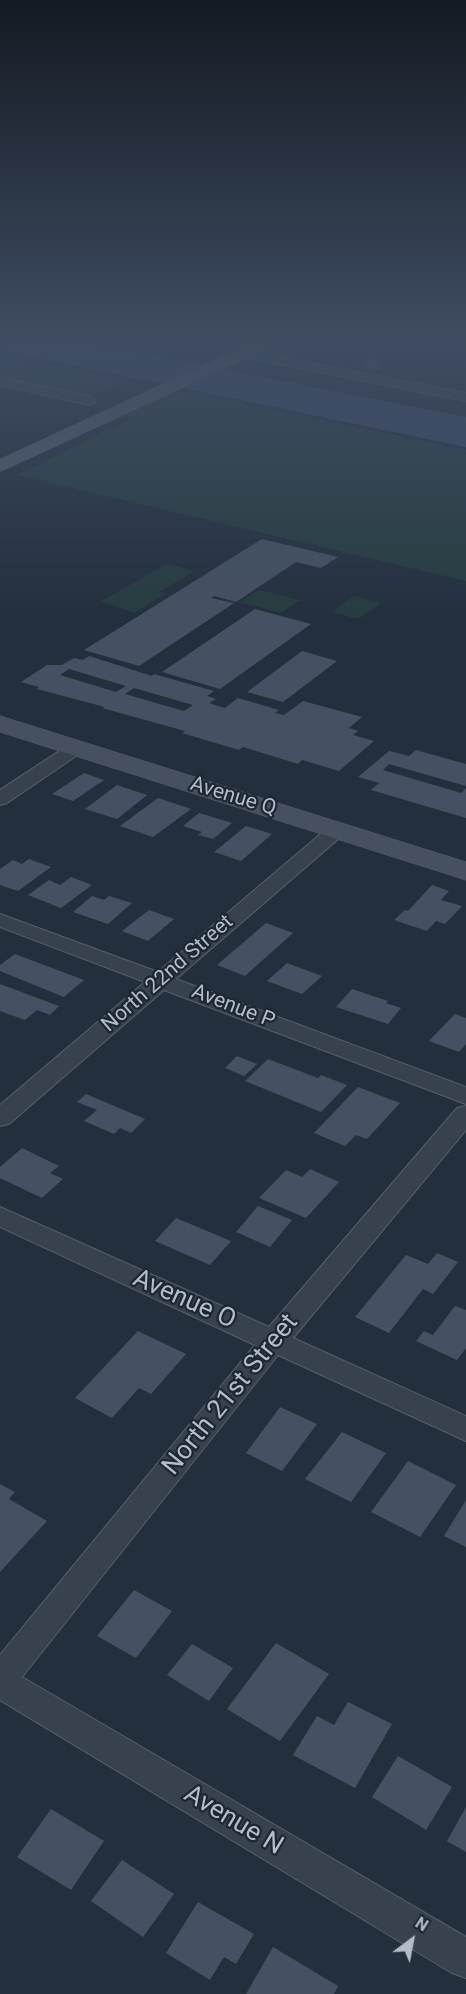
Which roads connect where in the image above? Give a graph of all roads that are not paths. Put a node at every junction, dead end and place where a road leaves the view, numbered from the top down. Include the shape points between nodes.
1 (65, 436) edge
2 (0, 466) edge
3 (0, 724) edge
4 (76, 748) junction
5 (0, 799) edge
6 (337, 830) junction
7 (466, 871) edge
8 (0, 920) edge
9 (161, 980) junction
10 (466, 1096) edge
11 (466, 1114) edge
12 (0, 1118) edge
13 (0, 1216) edge
14 (274, 1341) junction
15 (466, 1429) edge
16 (0, 1681) edge
17 (466, 1959) edge

1 - 2 main road
3 - 4 street, Avenue Q
4 - 5 street
4 - 6 street, Avenue Q
6 - 7 street, Avenue Q
6 - 9 street, North 22nd Street
8 - 9 street, Avenue P
9 - 10 street, Avenue P
9 - 12 street, North 22nd Street
11 - 14 street, North 21st Street
13 - 14 street, Avenue O
14 - 15 street, Avenue O
14 - 16 street, North 21st Street
16 - 17 street, Avenue N

